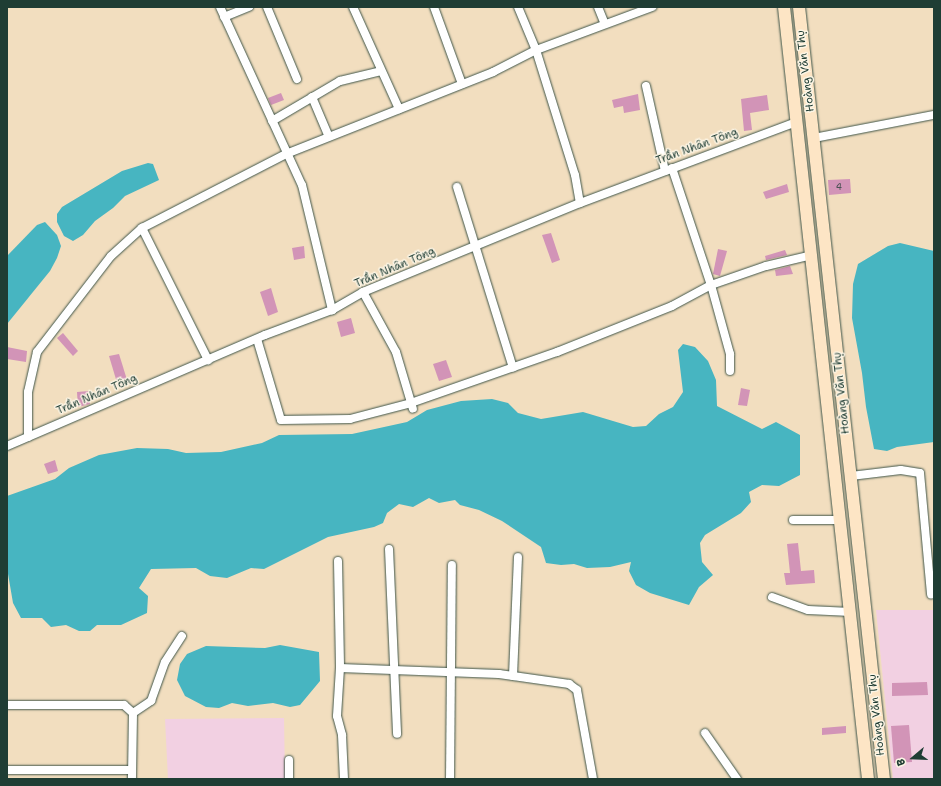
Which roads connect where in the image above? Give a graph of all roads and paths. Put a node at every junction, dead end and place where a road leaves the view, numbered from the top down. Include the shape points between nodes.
1 (220, 7) edge
2 (249, 7) edge
3 (268, 7) edge
4 (353, 7) edge
5 (434, 7) edge
6 (518, 7) edge
7 (598, 7) edge
8 (652, 7) edge
9 (784, 7) edge
10 (799, 7) edge
11 (224, 18) junction
12 (605, 24) junction
13 (536, 50) junction
14 (381, 71) junction
15 (297, 79) dead end
16 (462, 84) junction
17 (646, 86) dead end
18 (312, 97) junction
19 (399, 109) junction
20 (811, 112) junction
21 (934, 116) edge
22 (797, 118) junction
23 (272, 122) junction
24 (329, 137) junction
25 (814, 138) junction
26 (286, 154) junction
27 (668, 169) junction
28 (457, 187) dead end
29 (580, 202) junction
30 (142, 228) junction
31 (476, 246) junction
32 (812, 255) junction
33 (711, 285) junction
34 (364, 292) junction
35 (332, 310) junction
36 (836, 338) junction
37 (257, 339) junction
38 (821, 340) junction
39 (208, 360) junction
40 (513, 368) junction
41 (730, 371) dead end
42 (412, 406) junction
43 (28, 437) junction
44 (7, 446) edge
45 (851, 476) junction
46 (793, 520) dead end
47 (841, 520) junction
48 (389, 549) dead end
49 (518, 558) dead end
50 (338, 561) dead end
51 (452, 565) dead end
52 (931, 595) dead end
53 (772, 597) dead end
54 (851, 612) junction
55 (182, 636) dead end
56 (340, 668) junction
57 (394, 670) junction
58 (450, 672) junction
59 (513, 676) junction
60 (874, 688) junction
61 (859, 690) junction
62 (7, 705) edge
63 (133, 713) junction
64 (705, 732) dead end
65 (397, 734) dead end
66 (289, 760) dead end
67 (7, 770) edge
68 (132, 775) edge
69 (289, 779) edge
70 (344, 779) edge
71 (450, 779) edge
72 (593, 779) edge
73 (737, 779) edge
74 (868, 779) edge
75 (884, 779) edge

1 - 11 street
2 - 11 street
3 - 15 street
4 - 14 street
5 - 16 street
6 - 13 street
7 - 12 street
8 - 12 street
9 - 22 main road, Hoàng Văn Thụ
10 - 20 main road, Hoàng Văn Thụ
11 - 23 street
12 - 13 street
13 - 16 street
13 - 29 street via 575,175
14 - 18 street via 340,81
14 - 19 street
16 - 19 street
17 - 27 street
18 - 23 street
18 - 24 street
19 - 24 street
20 - 22 main road
20 - 25 main road, Hoàng Văn Thụ
21 - 25 street
22 - 27 street, Trần Nhân Tông
22 - 32 main road, Hoàng Văn Thụ
23 - 26 street
24 - 26 street
25 - 36 main road, Hoàng Văn Thụ
26 - 30 street
26 - 35 street via 302,185
27 - 29 street, Trần Nhân Tông
27 - 33 street
28 - 31 street
29 - 31 street, Trần Nhân Tông
30 - 39 street
30 - 43 street via 110,256 38,352 28,392
31 - 34 street, Trần Nhân Tông
31 - 40 street
32 - 33 street via 766,266
32 - 38 main road, Hoàng Văn Thụ
33 - 40 street via 672,306
33 - 41 street via 730,354
34 - 35 street, Trần Nhân Tông
34 - 42 street via 396,352
35 - 37 street, Trần Nhân Tông
36 - 38 main road
36 - 45 main road, Hoàng Văn Thụ
37 - 39 street, Trần Nhân Tông
37 - 42 street via 281,420 350,419
38 - 47 main road, Hoàng Văn Thụ
39 - 43 street, Trần Nhân Tông
40 - 42 street
43 - 44 street, Trần Nhân Tông
45 - 52 street via 900,470 920,473
45 - 60 main road, Hoàng Văn Thụ
46 - 47 street
47 - 54 main road, Hoàng Văn Thụ
48 - 57 street
49 - 59 street
50 - 56 street
51 - 58 street
53 - 54 street via 808,610
54 - 61 main road, Hoàng Văn Thụ
55 - 63 street via 165,662 151,700
56 - 57 street
56 - 70 street via 337,716 342,735
57 - 58 street
57 - 65 street
58 - 59 street
58 - 71 street
59 - 72 street via 569,684 577,690
60 - 61 main road
60 - 75 main road, Hoàng Văn Thụ
61 - 74 main road, Hoàng Văn Thụ
62 - 63 street via 119,704
63 - 68 street
64 - 73 street
66 - 69 street
67 - 68 street

